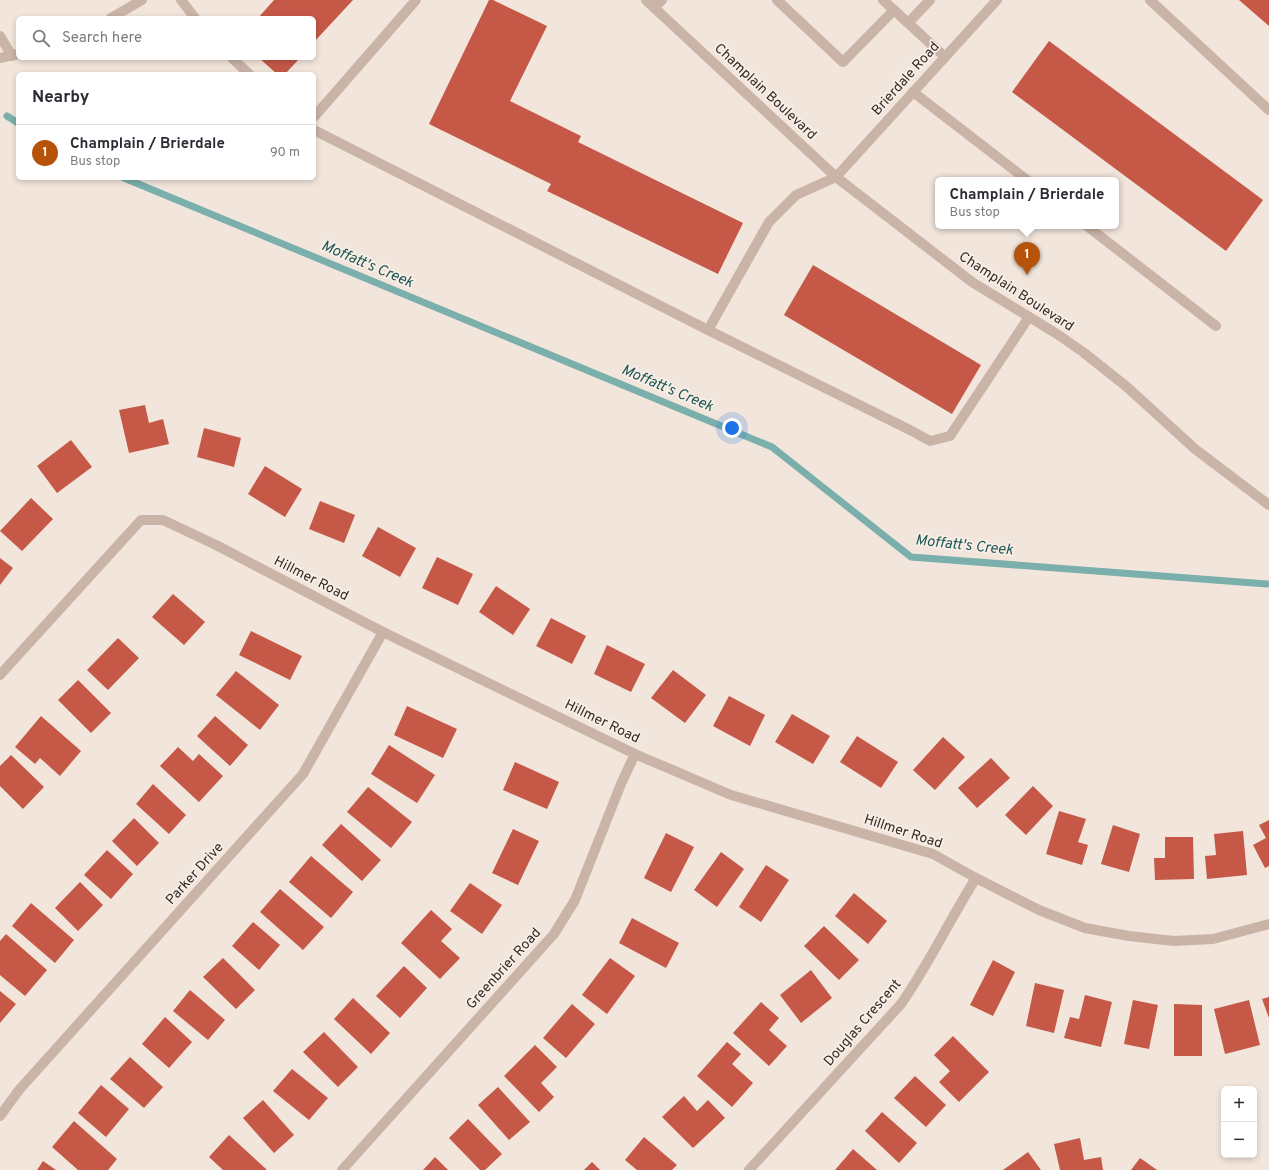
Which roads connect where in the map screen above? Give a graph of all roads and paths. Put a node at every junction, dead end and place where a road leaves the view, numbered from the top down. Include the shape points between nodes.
1 (142, 0) edge
2 (181, 0) edge
3 (416, 0) edge
4 (646, 0) edge
5 (662, 0) edge
6 (777, 0) edge
7 (883, 0) edge
8 (930, 0) edge
9 (997, 0) edge
10 (1150, 0) edge
11 (654, 8) junction
12 (894, 10) junction
13 (114, 16) edge
14 (193, 16) edge
15 (908, 23) junction
16 (0, 36) edge
17 (15, 55) edge
18 (946, 57) junction
19 (0, 58) edge
20 (234, 60) edge
21 (247, 72) edge
22 (913, 92) junction
23 (1269, 110) edge
24 (316, 115) edge
25 (316, 131) edge
26 (836, 177) junction
27 (1023, 177) edge
28 (1091, 229) edge
29 (1029, 317) junction
30 (1216, 326) dead end
31 (708, 330) junction
32 (1269, 505) edge
33 (383, 632) junction
34 (0, 676) edge
35 (635, 754) junction
36 (976, 878) junction
37 (1269, 924) edge
38 (0, 1116) edge
39 (342, 1170) edge
40 (749, 1170) edge

1 - 13 street
2 - 14 street
3 - 24 street
4 - 11 street, Champlain Boulevard
5 - 11 street
6 - 12 street via 844,62
7 - 12 street
8 - 15 street
9 - 18 street, Brierdale Road
10 - 23 street
11 - 26 street, Champlain Boulevard
12 - 15 street
15 - 18 street
16 - 17 street
17 - 19 street
18 - 22 street, Brierdale Road
20 - 21 street
22 - 26 street, Brierdale Road
22 - 27 street
25 - 31 street
26 - 29 street, Champlain Boulevard via 972,282
26 - 31 street via 796,195 769,222
28 - 30 street
29 - 31 street via 950,436 930,441
29 - 32 street, Champlain Boulevard via 1106,370 1195,449
33 - 34 street, Hillmer Road via 163,520 140,520
33 - 35 street, Hillmer Road
33 - 38 street, Parker Drive via 303,774 24,1084
35 - 36 street, Hillmer Road via 731,795 933,854
35 - 39 street, Greenbrier Road via 575,900 554,934
36 - 37 street, Hillmer Road via 1038,910 1084,928 1129,936 1174,941 1213,939
36 - 40 street, Douglas Crescent via 901,1004

